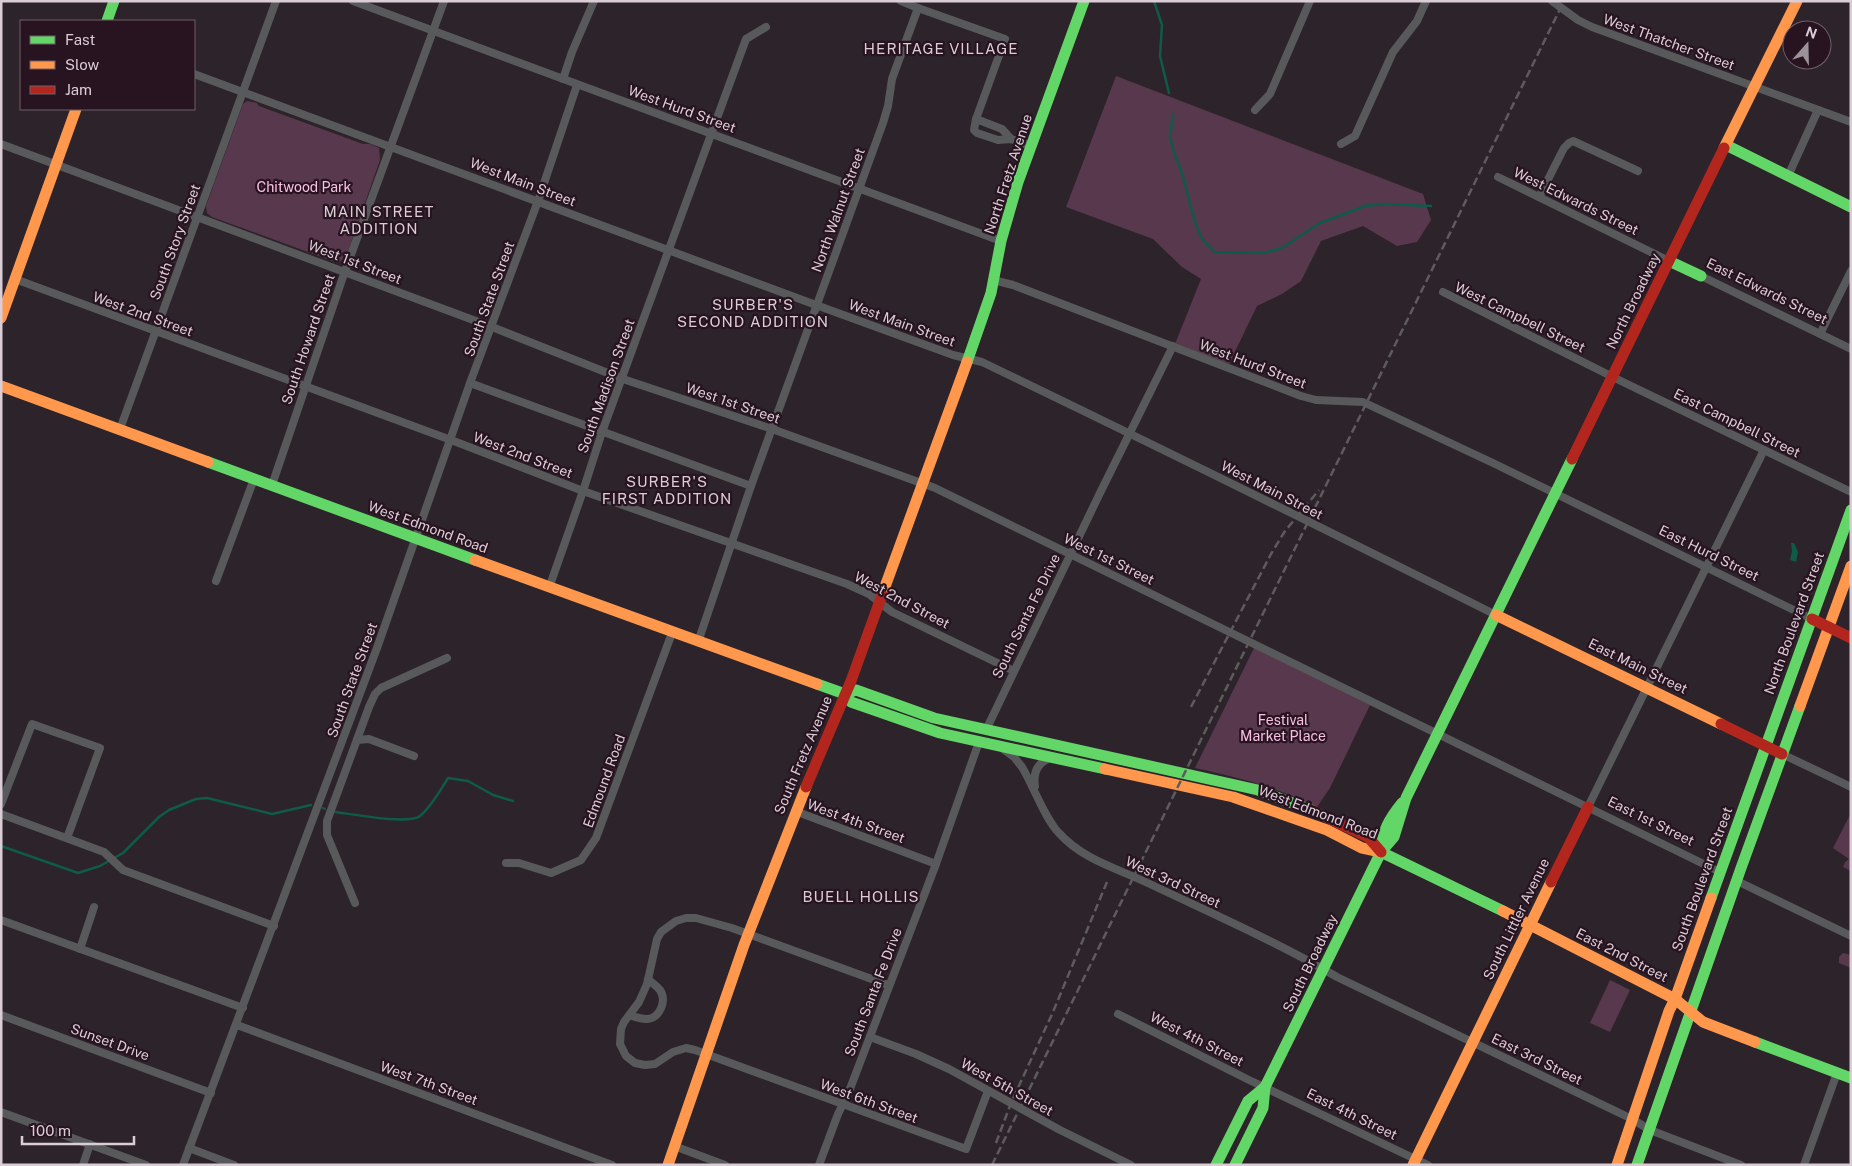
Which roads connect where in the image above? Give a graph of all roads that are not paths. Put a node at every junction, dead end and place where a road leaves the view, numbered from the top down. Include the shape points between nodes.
1 (114, 1) edge
2 (276, 1) edge
3 (353, 1) edge
4 (444, 1) edge
5 (594, 1) edge
6 (901, 1) edge
7 (1084, 1) edge
8 (1310, 1) edge
9 (1426, 1) edge
10 (1552, 1) edge
11 (1797, 1) edge
12 (918, 8) junction
13 (107, 20) edge
14 (766, 27) dead end
15 (433, 31) junction
16 (195, 74) edge
17 (563, 80) junction
18 (576, 85) junction
19 (1754, 86) junction
20 (242, 92) junction
21 (76, 110) edge
22 (1255, 110) dead end
23 (1818, 110) junction
24 (976, 119) junction
25 (1851, 122) edge
26 (711, 133) junction
27 (1011, 139) junction
28 (1, 144) edge
29 (1341, 144) dead end
30 (1726, 145) junction
31 (391, 146) junction
32 (1031, 146) junction
33 (57, 164) junction
34 (1638, 171) dead end
35 (1788, 176) junction
36 (1498, 177) dead end
37 (859, 188) junction
38 (1539, 197) junction
39 (538, 201) junction
40 (1851, 207) edge
41 (197, 216) junction
42 (1002, 241) junction
43 (668, 250) junction
44 (1669, 261) junction
45 (345, 271) junction
46 (1851, 271) edge
47 (1700, 276) joint
48 (15, 280) junction
49 (994, 280) junction
50 (1443, 292) dead end
51 (816, 305) junction
52 (1, 318) edge
53 (492, 327) junction
54 (156, 332) junction
55 (1820, 334) junction
56 (1173, 346) junction
57 (1851, 349) edge
58 (968, 358) junction
59 (1613, 376) junction
60 (623, 379) junction
61 (470, 383) junction
62 (1, 386) edge
63 (305, 387) junction
64 (772, 429) junction
65 (120, 430) junction
66 (602, 432) junction
67 (1129, 434) junction
68 (451, 440) junction
69 (1764, 450) junction
70 (254, 479) junction
71 (922, 484) junction
72 (272, 485) junction
73 (751, 486) junction
74 (583, 491) junction
75 (1851, 492) edge
76 (1555, 494) junction
77 (1851, 510) edge
78 (416, 537) junction
79 (732, 544) junction
80 (1070, 554) junction
81 (1851, 566) edge
82 (1706, 568) junction
83 (216, 581) dead end
84 (548, 588) junction
85 (879, 602) junction
86 (1496, 614) junction
87 (1812, 619) junction
88 (1829, 627) junction
89 (672, 633) junction
90 (1851, 638) edge
91 (698, 642) junction
92 (447, 658) dead end
93 (1014, 671) junction
94 (1648, 687) junction
95 (845, 694) junction
96 (986, 730) junction
97 (1437, 733) junction
98 (357, 740) junction
99 (979, 742) junction
100 (995, 745) junction
101 (1766, 746) junction
102 (1782, 754) junction
103 (414, 756) dead end
104 (1051, 758) junction
105 (328, 783) junction
106 (340, 786) junction
107 (1851, 787) edge
108 (1036, 791) junction
109 (1, 804) edge
110 (1588, 807) junction
111 (796, 811) junction
112 (1, 814) edge
113 (67, 838) junction
114 (1381, 852) junction
115 (506, 863) dead end
116 (936, 864) junction
117 (1720, 872) junction
118 (1737, 881) junction
119 (355, 903) dead end
120 (94, 907) dead end
121 (1, 920) edge
122 (1530, 924) junction
123 (274, 926) junction
124 (748, 934) junction
125 (1851, 936) edge
126 (80, 949) junction
127 (1324, 969) junction
128 (648, 979) junction
129 (888, 985) junction
130 (1675, 999) junction
131 (243, 1008) junction
132 (1691, 1011) junction
133 (1118, 1014) dead end
134 (1, 1015) edge
135 (630, 1016) junction
136 (236, 1025) junction
137 (870, 1036) junction
138 (1472, 1042) junction
139 (706, 1054) junction
140 (1837, 1073) junction
141 (1851, 1078) edge
142 (1265, 1087) junction
143 (988, 1091) junction
144 (211, 1093) junction
145 (843, 1105) junction
146 (2, 1113) edge
147 (1632, 1119) junction
148 (1650, 1130) junction
149 (90, 1144) junction
150 (674, 1146) junction
151 (189, 1148) junction
152 (1414, 1162) edge
153 (83, 1165) edge
154 (146, 1165) edge
155 (183, 1165) edge
156 (234, 1165) edge
157 (612, 1165) edge
158 (668, 1165) edge
159 (725, 1165) edge
160 (819, 1165) edge
161 (1130, 1165) edge
162 (1216, 1165) edge
163 (1236, 1165) edge
164 (1428, 1165) edge
165 (1617, 1165) edge
166 (1637, 1165) edge
167 (1741, 1165) edge
168 (1804, 1165) edge

1 - 13 main road
2 - 20 street, South Story Street
3 - 15 street, West Hurd Street
4 - 15 street, South Howard Street
5 - 17 street
6 - 12 street
7 - 32 main road, North Fretz Avenue
8 - 22 street via 1270,94
9 - 29 street via 1417,21 1394,52 1355,136
10 - 19 street, West Thatcher Street via 1592,27
11 - 19 main road, North Broadway
12 - 24 street via 1005,39
12 - 37 street, North Walnut Street via 892,79 883,123
14 - 26 street, South Madison Street via 746,39
15 - 17 street, West Hurd Street
15 - 31 street, South Howard Street
16 - 20 street, West Main Street
17 - 18 street, West Hurd Street
18 - 26 street, West Hurd Street
18 - 39 street, South State Street
19 - 23 street, West Thatcher Street
19 - 30 main road, North Broadway
20 - 31 street, West Main Street
20 - 41 street, South Story Street
21 - 33 main road
23 - 25 street, West Thatcher Street
23 - 35 street
24 - 27 street via 1002,129
24 - 27 street via 973,127 977,133 998,140
26 - 37 street, West Hurd Street
26 - 43 street, South Madison Street
27 - 32 street
28 - 33 street, West 1st Street
30 - 35 main road
30 - 44 main road, North Broadway
31 - 39 street, West Main Street
31 - 45 street, South Howard Street
32 - 42 main road, North Fretz Avenue
33 - 41 street, West 1st Street
33 - 48 main road
34 - 38 street via 1573,141 1564,148
35 - 40 main road
36 - 38 street, West Edwards Street
37 - 42 street, West Hurd Street
37 - 51 street, North Walnut Street
38 - 44 street, West Edwards Street
39 - 43 street, West Main Street
39 - 53 street, South State Street
41 - 45 street, West 1st Street
41 - 54 street, South Story Street
42 - 49 main road, North Fretz Avenue
43 - 51 street, West Main Street
43 - 60 street, South Madison Street
44 - 47 main road, East Edwards Street
44 - 59 main road, North Broadway
45 - 53 street, West 1st Street
45 - 63 street, South Howard Street
46 - 55 street
47 - 55 street, East Edwards Street
48 - 52 main road
48 - 54 street, West 2nd Street
49 - 56 street, West Hurd Street
49 - 58 main road, North Fretz Avenue
50 - 59 street, West Campbell Street
51 - 58 street, West Main Street
51 - 64 street, North Walnut Street
53 - 60 street, West 1st Street
53 - 61 street, South State Street
54 - 63 street, West 2nd Street
54 - 65 street, South Story Street
55 - 57 street, East Edwards Street
56 - 67 street, South Santa Fe Drive
56 - 76 street, West Hurd Street via 1302,396 1316,400 1363,402
58 - 67 street, West Main Street
58 - 71 main road, South Fretz Avenue
59 - 69 street, East Campbell Street
59 - 76 main road, North Broadway
60 - 64 street, West 1st Street
60 - 66 street, South Madison Street
61 - 66 street
61 - 68 street, South State Street
62 - 65 main road, West Edmond Road
63 - 68 street, West 2nd Street
63 - 72 street, South Howard Street
64 - 71 street, West 1st Street
64 - 73 street, North Walnut Street
65 - 70 main road, West Edmond Road
66 - 73 street
66 - 74 street, South Madison Street
67 - 80 street, South Santa Fe Drive
67 - 86 street, West Main Street
68 - 74 street, West 2nd Street
68 - 78 street, South State Street
69 - 75 street, East Campbell Street
69 - 82 street, South Littler Avenue
70 - 72 main road, West Edmond Road
70 - 83 street
71 - 80 street, West 1st Street
71 - 85 main road, South Fretz Avenue
72 - 78 main road, West Edmond Road
73 - 79 street, North Walnut Street
74 - 79 street, West 2nd Street
74 - 84 street, South Madison Street
76 - 82 street, East Hurd Street
76 - 86 main road, North Broadway
77 - 87 main road, North Boulevard Street
78 - 84 main road, West Edmond Road
78 - 105 street, South State Street
79 - 85 street, West 2nd Street via 846,584
79 - 91 street, North Walnut Street
80 - 93 street, South Santa Fe Drive
80 - 97 street, West 1st Street
81 - 88 main road
82 - 87 street, East Hurd Street
82 - 94 street, South Littler Avenue
84 - 89 main road, West Edmond Road
85 - 93 street, West 2nd Street via 892,612
85 - 95 main road, South Fretz Avenue
86 - 94 main road, East Main Street
86 - 97 main road, South Broadway
87 - 88 main road, East Hurd Street
87 - 101 main road, North Boulevard Street
88 - 90 main road, East Hurd Street
88 - 102 main road
89 - 91 main road, West Edmond Road
89 - 115 street, Edmound Road via 596,838 588,851 581,860 552,873 519,863
91 - 95 main road, West Edmond Road
92 - 98 street via 381,688 375,694
93 - 96 street, South Santa Fe Drive
94 - 101 main road, East Main Street
94 - 110 street, South Littler Avenue
95 - 96 main road, West Edmond Road via 856,690 934,718
95 - 99 main road, West Edmond Road via 851,702 940,733
95 - 111 main road, South Fretz Avenue
96 - 114 main road, West Edmond Road via 1258,790 1368,837
97 - 110 street, East 1st Street
97 - 114 main road, South Broadway via 1406,798 1394,837
98 - 103 street via 369,739
98 - 106 street
99 - 100 main road, West Edmond Road
99 - 116 street, South Santa Fe Drive
100 - 104 main road, West Edmond Road
100 - 108 street, West 3rd Street via 1014,758
101 - 102 main road, East Main Street
101 - 117 main road, South Boulevard Street
102 - 107 street
102 - 118 main road
104 - 108 street via 1038,765 1034,780
104 - 114 main road, West Edmond Road via 1233,797 1326,830 1362,848
105 - 106 street
105 - 123 street, South State Street
106 - 119 street via 327,821 327,835
108 - 127 street, West 3rd Street via 1057,832 1086,856 1261,936
109 - 113 street via 32,724 100,748
110 - 117 street, East 1st Street
110 - 122 main road, South Littler Avenue
111 - 116 street, West 4th Street
111 - 124 main road, South Fretz Avenue
112 - 113 street
113 - 123 street via 104,852 123,870
114 - 122 main road, East 2nd Street
114 - 127 main road, South Broadway
116 - 129 street, South Santa Fe Drive
117 - 118 main road, East 1st Street
117 - 130 main road, South Boulevard Street
118 - 125 street, East 1st Street
118 - 132 main road
120 - 126 street
121 - 126 street
122 - 130 main road, East 2nd Street
122 - 138 main road, South Littler Avenue
123 - 131 street, South State Street
124 - 128 street, West 6th Street via 696,918 676,921 657,939
124 - 129 street
124 - 139 main road, South Fretz Avenue
126 - 131 street
127 - 138 street, East 3rd Street
127 - 142 main road, South Broadway
128 - 135 street, West 6th Street
128 - 135 street via 660,991 662,1008 654,1017
129 - 137 street, South Santa Fe Drive
130 - 132 main road, East 2nd Street
130 - 147 main road, South Boulevard Street
131 - 136 street, South State Street
132 - 140 main road, East 2nd Street via 1721,1030
132 - 148 main road
133 - 142 street, West 4th Street
134 - 144 street, Sunset Drive
135 - 139 street, West 6th Street via 621,1029 620,1044 626,1056 635,1063 655,1064 686,1048
136 - 144 street, South State Street
136 - 157 street, West 7th Street
137 - 143 street, West 5th Street via 916,1054
137 - 145 street, South Santa Fe Drive
138 - 147 street, East 3rd Street
138 - 152 main road, South Littler Avenue
139 - 145 street, West 6th Street
139 - 150 main road, South Fretz Avenue
140 - 141 main road, East 2nd Street
140 - 168 street
142 - 152 street, East 4th Street
142 - 162 main road, South Broadway via 1248,1102
142 - 163 main road, South Broadway via 1263,1108
143 - 145 street, West 6th Street via 966,1149
143 - 161 street, West 5th Street
144 - 151 street, South State Street
145 - 160 street, South Santa Fe Drive
146 - 149 street
147 - 148 street, East 3rd Street
147 - 165 main road, South Boulevard Street
148 - 166 main road
148 - 167 street, East 3rd Street
149 - 153 street
149 - 154 street
150 - 158 main road, South Fretz Avenue
150 - 159 street
151 - 155 street, South State Street
151 - 156 street
152 - 164 street, East 4th Street

